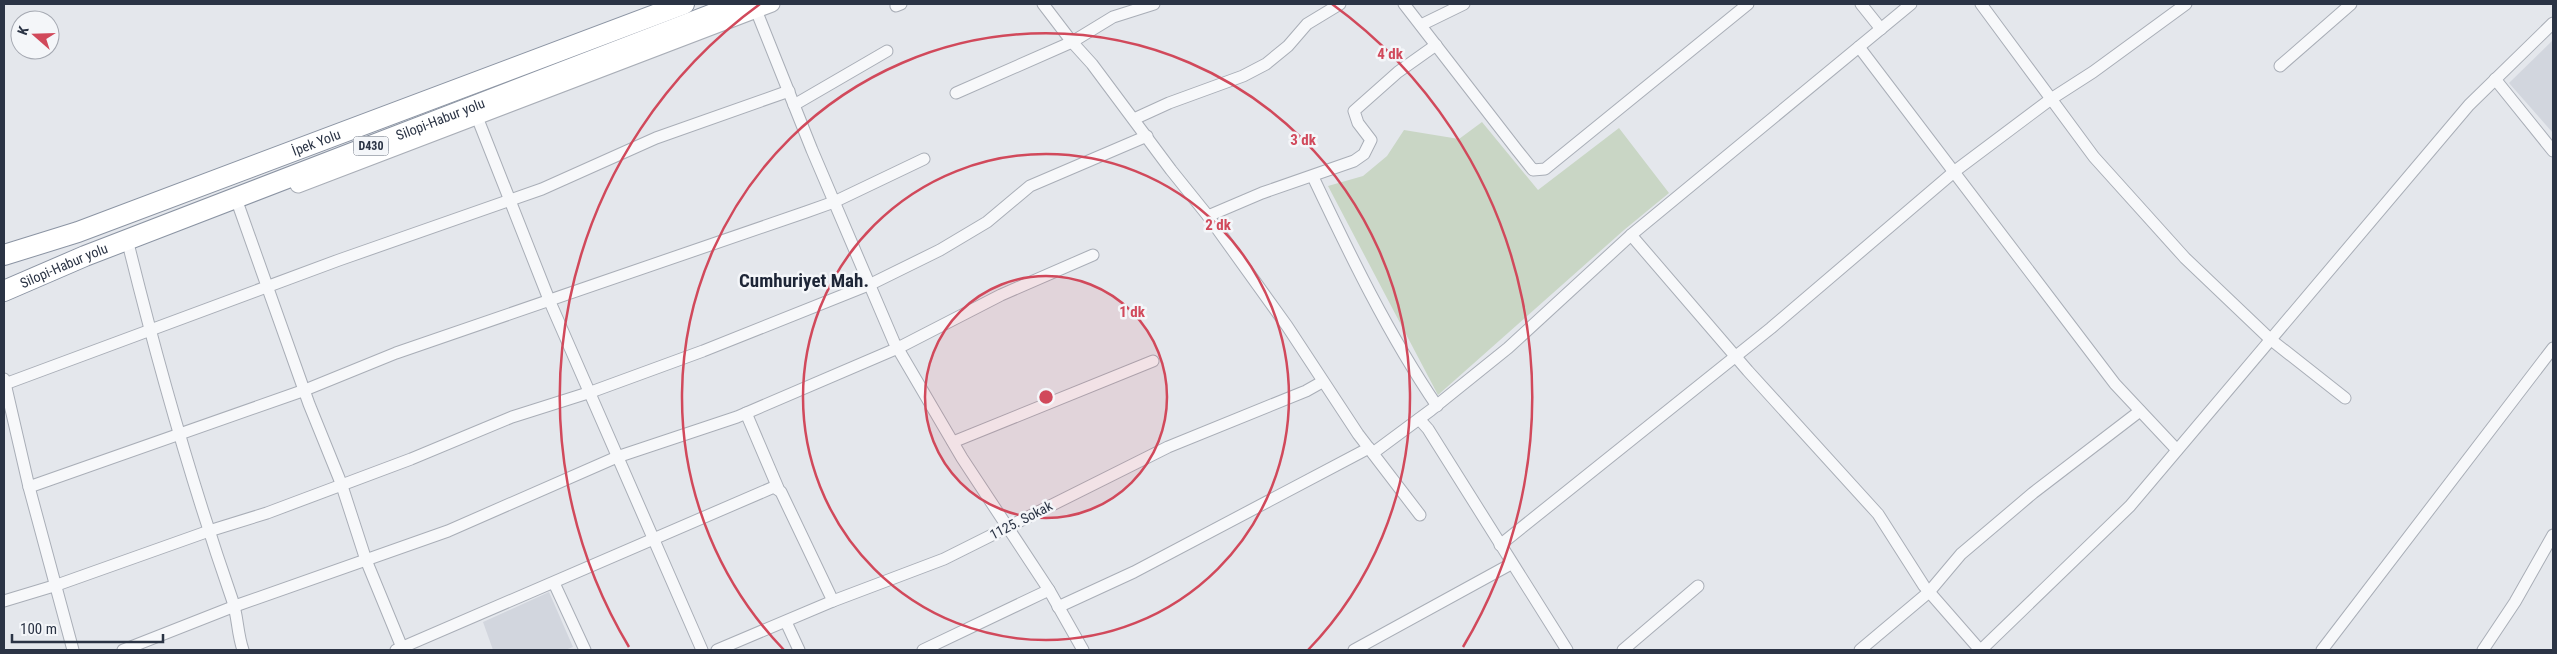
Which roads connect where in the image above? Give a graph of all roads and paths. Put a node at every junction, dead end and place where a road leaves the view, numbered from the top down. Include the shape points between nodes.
1 (684, 4) edge
2 (772, 4) edge
3 (1043, 4) edge
4 (1154, 4) edge
5 (1340, 4) edge
6 (1404, 4) edge
7 (1464, 4) edge
8 (1748, 4) edge
9 (1861, 4) edge
10 (1911, 4) edge
11 (1981, 4) edge
12 (2186, 4) edge
13 (2351, 4) edge
14 (747, 7) edge
15 (2553, 23) edge
16 (1421, 25) junction
17 (1880, 29) junction
18 (612, 31) junction
19 (1072, 42) junction
20 (1436, 45) junction
21 (1859, 47) junction
22 (619, 50) junction
23 (887, 51) dead end
24 (2280, 66) dead end
25 (2495, 79) junction
26 (789, 91) junction
27 (956, 93) dead end
28 (2051, 99) junction
29 (794, 104) junction
30 (477, 117) junction
31 (1134, 119) junction
32 (1147, 136) junction
33 (2553, 150) edge
34 (924, 158) dead end
35 (1955, 172) junction
36 (1313, 177) junction
37 (510, 200) junction
38 (834, 202) junction
39 (239, 207) junction
40 (1208, 216) junction
41 (1631, 236) junction
42 (128, 244) junction
43 (4, 255) edge
44 (1093, 255) dead end
45 (871, 284) junction
46 (269, 288) junction
47 (4, 291) edge
48 (550, 302) junction
49 (150, 331) junction
50 (2270, 339) junction
51 (898, 348) junction
52 (2553, 348) edge
53 (1736, 355) junction
54 (1153, 361) dead end
55 (4, 382) edge
56 (1322, 382) junction
57 (305, 390) junction
58 (591, 392) junction
59 (2346, 398) dead end
60 (1437, 406) junction
61 (2140, 411) junction
62 (746, 413) junction
63 (1419, 419) junction
64 (179, 434) junction
65 (953, 442) junction
66 (1371, 450) junction
67 (2177, 450) junction
68 (617, 457) junction
69 (341, 483) junction
70 (30, 487) junction
71 (778, 488) junction
72 (1420, 515) dead end
73 (1008, 526) junction
74 (209, 531) junction
75 (2553, 535) edge
76 (651, 538) junction
77 (1500, 545) junction
78 (366, 560) junction
79 (1511, 564) junction
80 (554, 583) junction
81 (57, 585) junction
82 (1698, 586) dead end
83 (1049, 590) junction
84 (1929, 592) junction
85 (4, 601) edge
86 (833, 601) junction
87 (235, 606) junction
88 (1058, 607) junction
89 (786, 622) junction
90 (401, 649) edge
91 (73, 650) edge
92 (123, 650) edge
93 (243, 650) edge
94 (585, 650) edge
95 (702, 650) edge
96 (717, 650) edge
97 (799, 650) edge
98 (924, 650) edge
99 (1083, 650) edge
100 (1354, 650) edge
101 (1567, 650) edge
102 (1623, 650) edge
103 (1860, 650) edge
104 (1981, 650) edge
105 (2322, 650) edge
106 (2483, 650) edge

1 - 18 highway, İpek Yolu / D430
2 - 14 street
3 - 19 street
4 - 19 street via 1113,17
5 - 31 street via 1307,24 1266,64
6 - 16 street
7 - 16 street
8 - 20 street via 1546,169 1537,172
9 - 17 street
10 - 17 street
11 - 28 street
12 - 28 street
13 - 24 street
14 - 22 highway, Silopi-Habur yolu / D430
14 - 26 street
14 - 30 street
15 - 25 street
16 - 20 street
17 - 21 street
18 - 22 highway
18 - 43 highway, İpek Yolu / D430 via 78,232
19 - 27 street
19 - 31 street
20 - 36 street via 1398,72 1354,111 1358,123 1371,140 1364,154
21 - 35 street
21 - 41 street
22 - 42 highway, Silopi-Habur yolu / D430
23 - 29 street
25 - 33 street
25 - 50 street via 2469,105
26 - 29 street
26 - 37 street via 656,138
28 - 35 street
28 - 50 street via 2094,157 2185,258
29 - 38 street
30 - 37 street
30 - 39 street
31 - 32 street
32 - 40 street
32 - 45 street via 1030,186 987,222 940,250
34 - 38 street
35 - 53 street
35 - 61 street via 2115,384
36 - 40 street via 1262,193
36 - 60 street via 1351,259 1413,371
37 - 46 street
37 - 48 street
38 - 45 street
38 - 48 street
39 - 42 street
39 - 46 street
40 - 56 street via 1287,326
41 - 53 street
41 - 60 street via 1508,348
42 - 47 highway, Silopi-Habur yolu / D430 via 85,256
42 - 49 street
44 - 51 street via 1001,294
45 - 51 street
45 - 58 street
46 - 49 street
46 - 57 street
48 - 57 street via 396,353
48 - 58 street
49 - 55 street
49 - 64 street
50 - 59 street
50 - 67 street
51 - 62 street
51 - 65 street
52 - 105 street
53 - 77 street
53 - 84 street via 1878,514
54 - 65 street
55 - 70 street
56 - 66 street
56 - 73 street, 1125. Sokak via 1306,392 1168,447
57 - 64 street
57 - 69 street
58 - 68 street
58 - 69 street via 512,417 411,459
60 - 63 street
61 - 67 street
61 - 84 street via 2033,492 1960,554
62 - 68 street
62 - 71 street
63 - 66 street
63 - 77 street
64 - 70 street
64 - 74 street
65 - 73 street
66 - 72 street
66 - 88 street via 1134,572
67 - 104 street via 2130,506
68 - 76 street
68 - 78 street via 448,531
69 - 74 street
69 - 78 street
70 - 81 street
71 - 76 street via 766,490
71 - 86 street
73 - 83 street
73 - 86 street, 1125. Sokak via 944,559
74 - 81 street
74 - 87 street
75 - 106 street
76 - 80 street
76 - 95 street
77 - 79 street
78 - 87 street
78 - 90 street
79 - 100 street
79 - 101 street
80 - 90 street
80 - 94 street
81 - 85 street
81 - 91 street
82 - 102 street
83 - 88 street
83 - 98 street
84 - 103 street
84 - 104 street
86 - 89 street, 1125. Sokak
87 - 92 street
87 - 93 street via 238,638
88 - 99 street
89 - 96 street, 1125. Sokak
89 - 97 street

